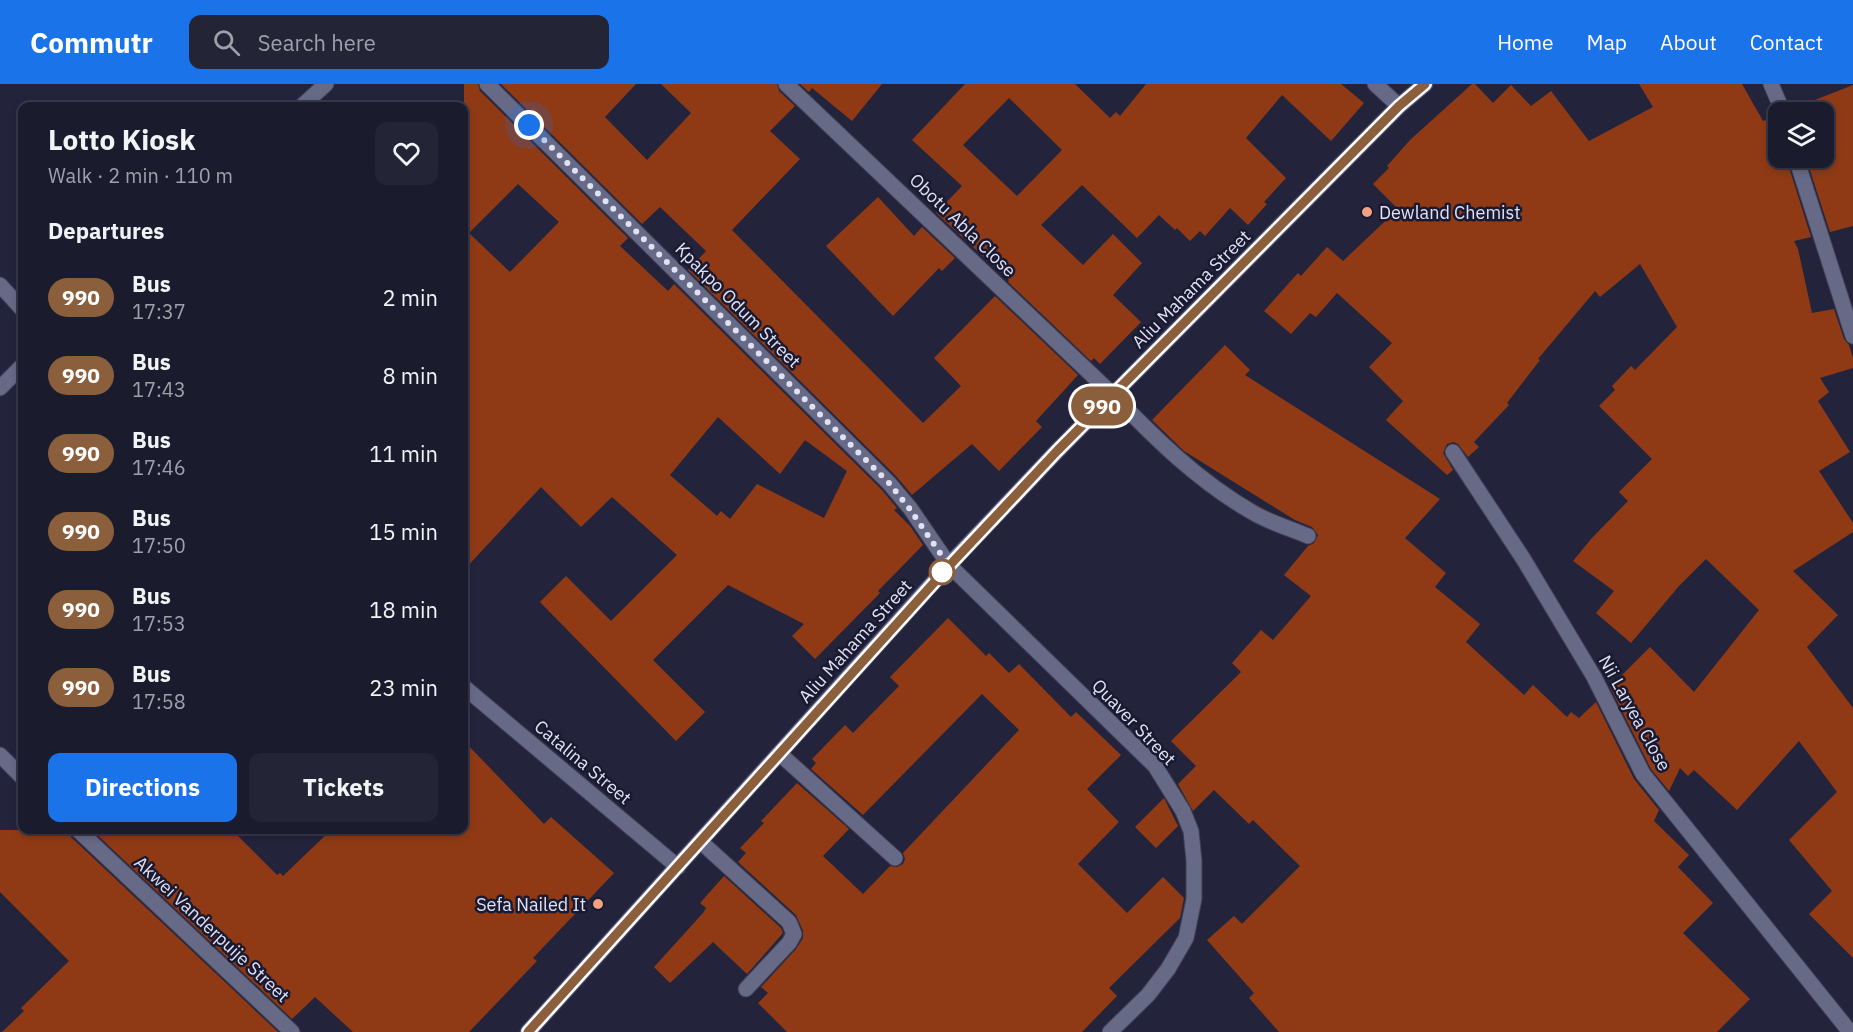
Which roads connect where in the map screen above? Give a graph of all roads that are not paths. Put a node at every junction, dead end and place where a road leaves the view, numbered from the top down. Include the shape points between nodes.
1 (327, 84) edge
2 (487, 84) edge
3 (786, 84) edge
4 (1375, 84) edge
5 (1425, 84) edge
6 (1771, 84) edge
7 (307, 102) edge
8 (1779, 102) edge
9 (1399, 106) junction
10 (1799, 168) edge
11 (0, 285) edge
12 (18, 305) edge
13 (1853, 336) edge
14 (18, 370) edge
15 (0, 388) edge
16 (1113, 395) junction
17 (1453, 452) dead end
18 (1308, 536) dead end
19 (949, 566) junction
20 (468, 690) edge
21 (780, 754) junction
22 (0, 755) edge
23 (18, 773) edge
24 (82, 834) edge
25 (701, 842) junction
26 (895, 858) dead end
27 (678, 867) junction
28 (746, 989) dead end
29 (292, 1032) edge
30 (528, 1032) edge
31 (1110, 1032) edge
32 (1850, 1032) edge

1 - 7 street
2 - 19 street, Kpakpo Odum Street via 889,483
3 - 16 street, Obotu Abla Close
4 - 9 street
5 - 9 street, Aliu Mahama Street
6 - 8 street
9 - 16 street, Aliu Mahama Street
10 - 13 street
11 - 12 street
14 - 15 street
16 - 18 street, Obotu Abla Close via 1173,456 1216,489 1253,513
16 - 19 street, Aliu Mahama Street
17 - 32 street, Nii Laryea Close via 1594,677 1643,774
19 - 21 street, Aliu Mahama Street
19 - 31 street, Quaver Street via 1155,766 1191,831 1194,899 1186,938 1148,995
20 - 27 street, Catalina Street
21 - 25 street, Aliu Mahama Street
21 - 26 street
22 - 23 street
24 - 29 street, Akwei Vanderpuije Street
25 - 27 street, Aliu Mahama Street
25 - 28 street via 789,922 794,934
27 - 30 street, Aliu Mahama Street

